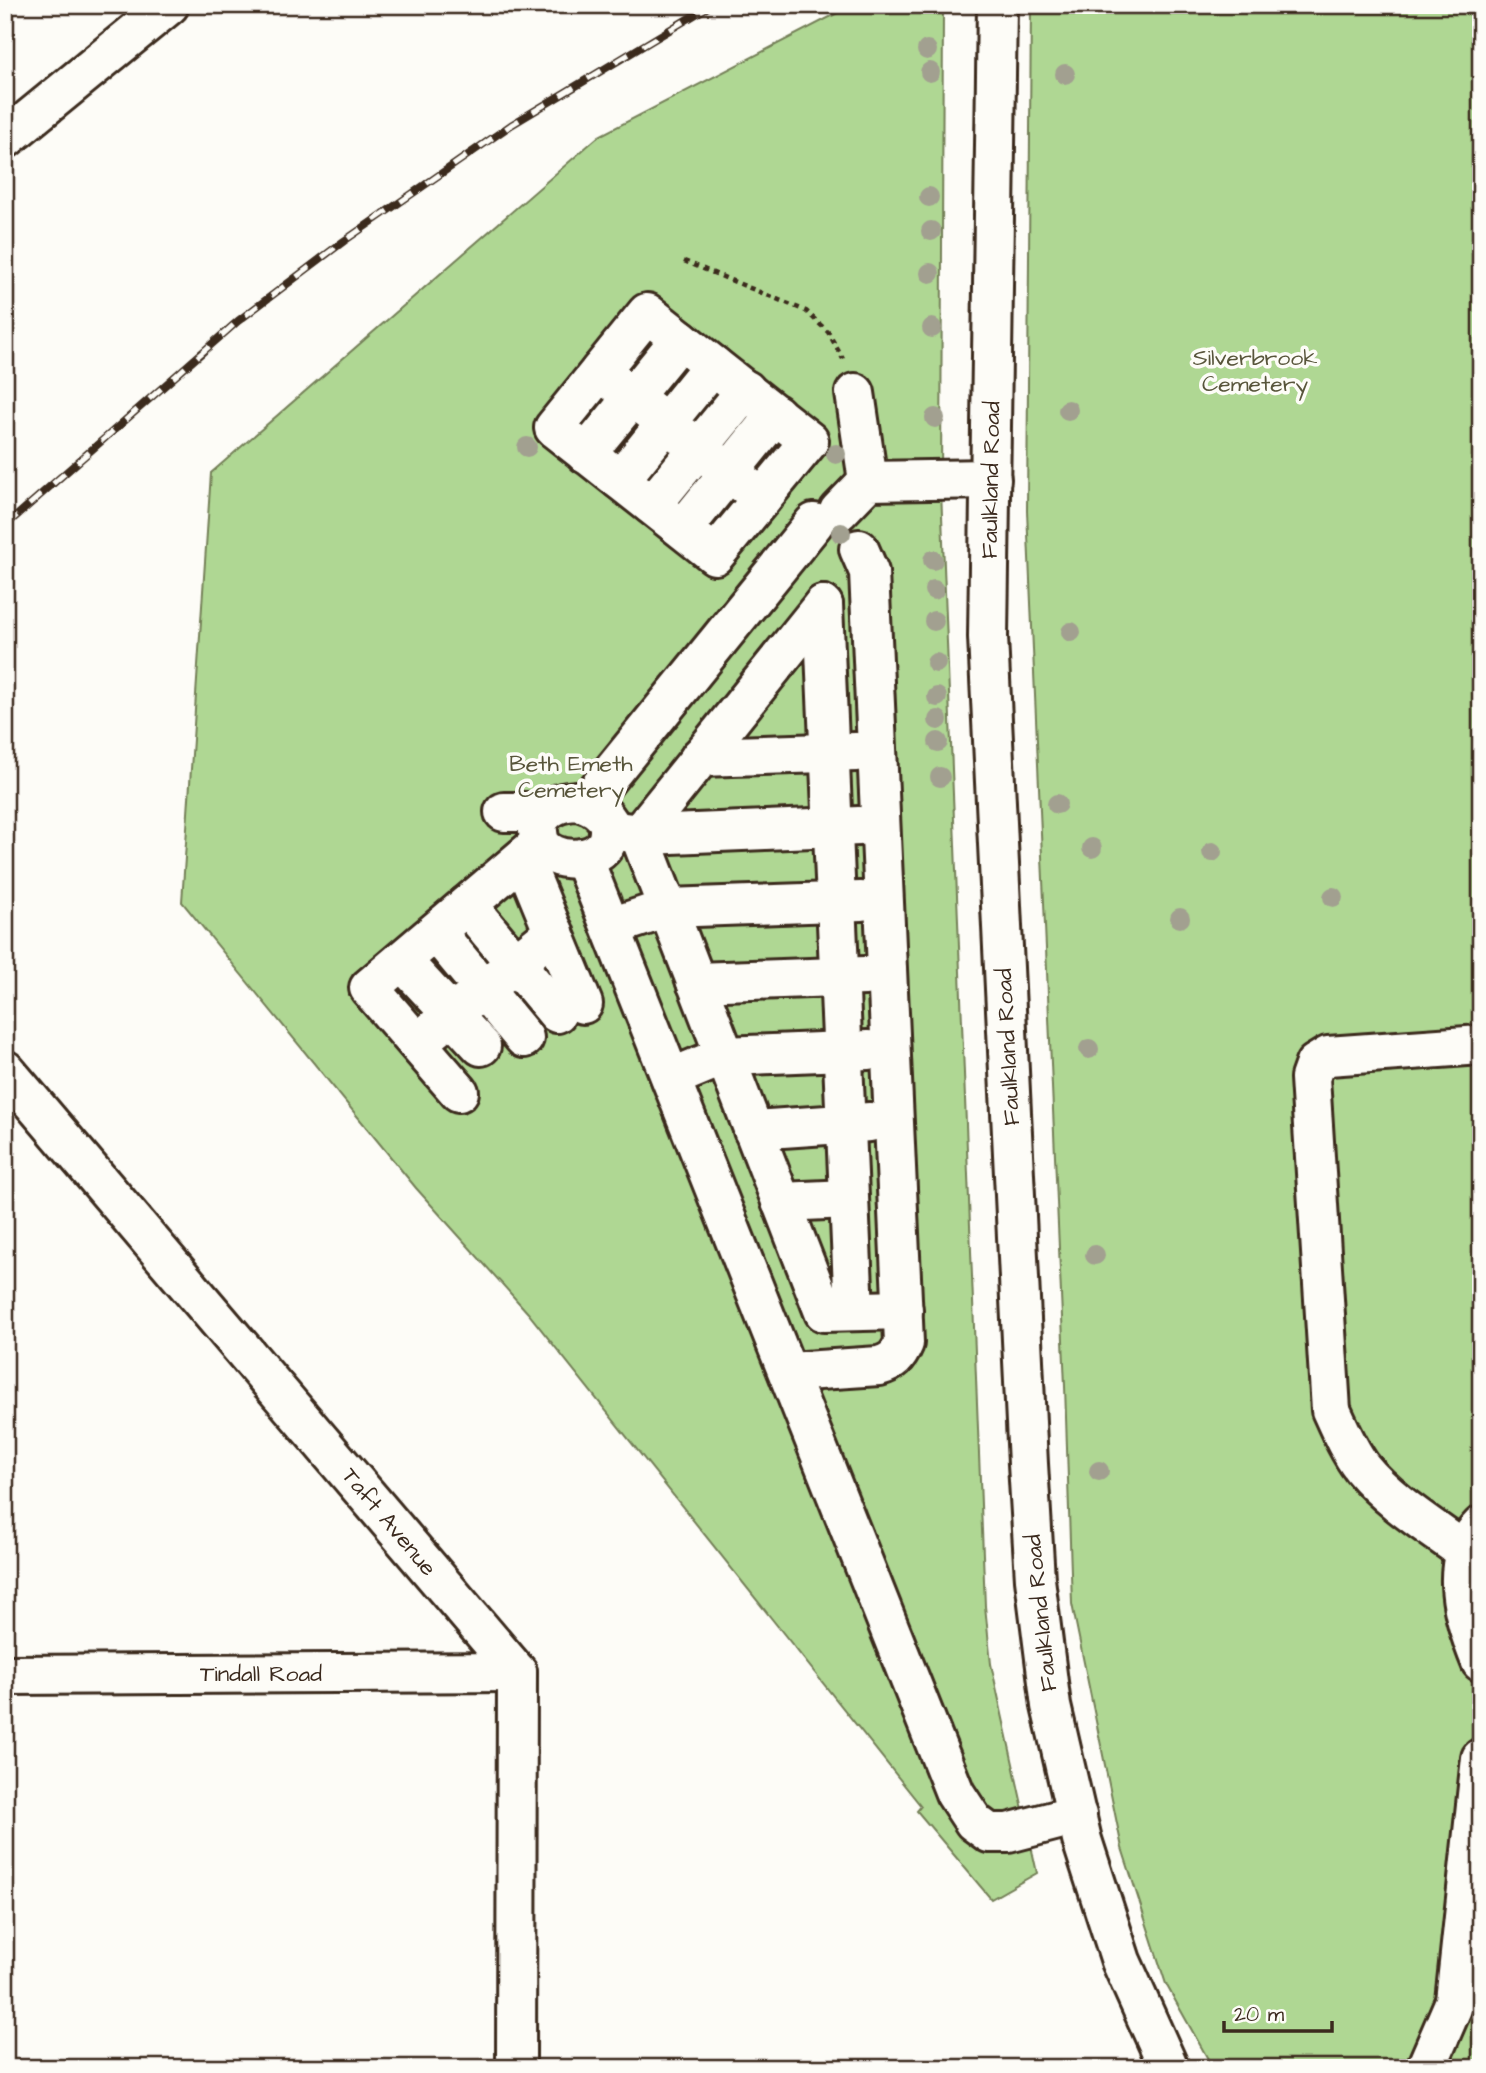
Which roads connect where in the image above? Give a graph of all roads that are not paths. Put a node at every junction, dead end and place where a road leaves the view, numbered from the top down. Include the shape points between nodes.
1 (169, 5) edge
2 (997, 5) edge
3 (5, 139) edge
4 (680, 339) junction
5 (713, 365) junction
6 (600, 371) junction
7 (746, 390) junction
8 (855, 393) road end
9 (633, 397) junction
10 (776, 414) junction
11 (666, 423) junction
12 (699, 448) junction
13 (586, 453) junction
14 (730, 472) junction
15 (991, 479) junction
16 (620, 480) junction
17 (868, 481) junction
18 (652, 505) junction
19 (753, 509) junction
20 (827, 517) junction
21 (683, 529) junction
22 (790, 554) junction
23 (874, 677) junction
24 (826, 678) junction
25 (761, 681) junction
26 (877, 751) junction
27 (829, 753) junction
28 (701, 757) junction
29 (504, 811) dead end
30 (612, 822) junction
31 (880, 825) junction
32 (832, 827) junction
33 (536, 838) junction
34 (583, 858) junction
35 (884, 900) junction
36 (835, 902) junction
37 (467, 905) junction
38 (668, 908) junction
39 (611, 927) junction
40 (436, 932) junction
41 (554, 932) junction
42 (402, 961) junction
43 (516, 962) junction
44 (887, 975) junction
45 (839, 976) junction
46 (696, 982) junction
47 (484, 989) junction
48 (452, 1015) junction
49 (524, 1038) dead end
50 (417, 1043) junction
51 (1481, 1045) edge
52 (481, 1046) dead end
53 (891, 1049) junction
54 (842, 1050) junction
55 (724, 1056) junction
56 (5, 1070) edge
57 (671, 1078) junction
58 (459, 1092) dead end
59 (894, 1121) junction
60 (845, 1124) junction
61 (753, 1130) junction
62 (849, 1199) junction
63 (781, 1202) junction
64 (807, 1268) junction
65 (756, 1287) junction
66 (902, 1310) junction
67 (854, 1311) junction
68 (789, 1372) junction
69 (1472, 1539) edge
70 (1481, 1662) edge
71 (517, 1672) junction
72 (5, 1675) edge
73 (1481, 1758) edge
74 (1076, 1815) junction
75 (1464, 2017) edge
76 (516, 2068) edge
77 (1169, 2068) edge
78 (1426, 2068) edge

1 - 3 street
2 - 15 street, Faulkland Road
4 - 5 street
4 - 6 street via 647,313
4 - 9 street
5 - 7 street
5 - 11 street
6 - 9 street
6 - 13 street via 554,428
7 - 10 street
7 - 12 street
8 - 17 street
9 - 11 street
9 - 13 street
10 - 14 street
10 - 19 street via 809,441
11 - 12 street
11 - 16 street
12 - 14 street
12 - 18 street
13 - 16 street
14 - 19 street
14 - 21 street
15 - 17 street
15 - 74 street, Faulkland Road via 989,650 1029,1490 1051,1706
16 - 18 street
17 - 20 street
18 - 21 street
19 - 21 street via 715,555
19 - 22 street
20 - 22 street
20 - 23 street via 853,513 865,522 868,535 859,549 869,572
22 - 30 street
23 - 24 street
23 - 26 street
24 - 25 street
24 - 25 street via 822,605
24 - 27 street
25 - 28 street
26 - 27 street
26 - 31 street
27 - 28 street
27 - 32 street
28 - 30 street
29 - 33 street
30 - 32 street
30 - 33 street via 565,802 553,805
30 - 34 street via 607,844
30 - 38 street
31 - 32 street
31 - 35 street
32 - 36 street
33 - 34 street via 550,853
33 - 37 street
33 - 41 street
34 - 39 street
35 - 36 street
35 - 44 street
36 - 38 street
36 - 45 street
37 - 40 street
37 - 43 street
38 - 39 street
38 - 46 street
39 - 57 street
40 - 42 street
40 - 47 street
41 - 43 street
41 - 43 street via 570,1009
42 - 48 street
42 - 50 street via 369,989
43 - 47 street
44 - 45 street
44 - 53 street
45 - 46 street
45 - 54 street
46 - 55 street
47 - 48 street
47 - 49 street
48 - 50 street
48 - 52 street
50 - 58 street
51 - 69 street via 1328,1055 1315,1064 1310,1077 1331,1410 1363,1469 1399,1503
53 - 54 street
53 - 59 street
54 - 55 street
54 - 60 street
55 - 57 street
55 - 61 street
56 - 71 street, Taft Avenue
57 - 65 street
59 - 60 street
59 - 66 street
60 - 61 street
60 - 62 street
61 - 63 street
62 - 63 street
62 - 67 street
63 - 64 street
64 - 65 street
64 - 67 street via 824,1312
65 - 68 street
66 - 67 street
66 - 68 street via 904,1343 891,1363
68 - 74 street via 955,1793 974,1822 989,1833 1008,1833
69 - 70 street via 1461,1586 1468,1631
71 - 72 street, Tindall Road
71 - 76 street
73 - 75 street via 1454,2001
74 - 77 street, Faulkland Road via 1121,1961
75 - 78 street

